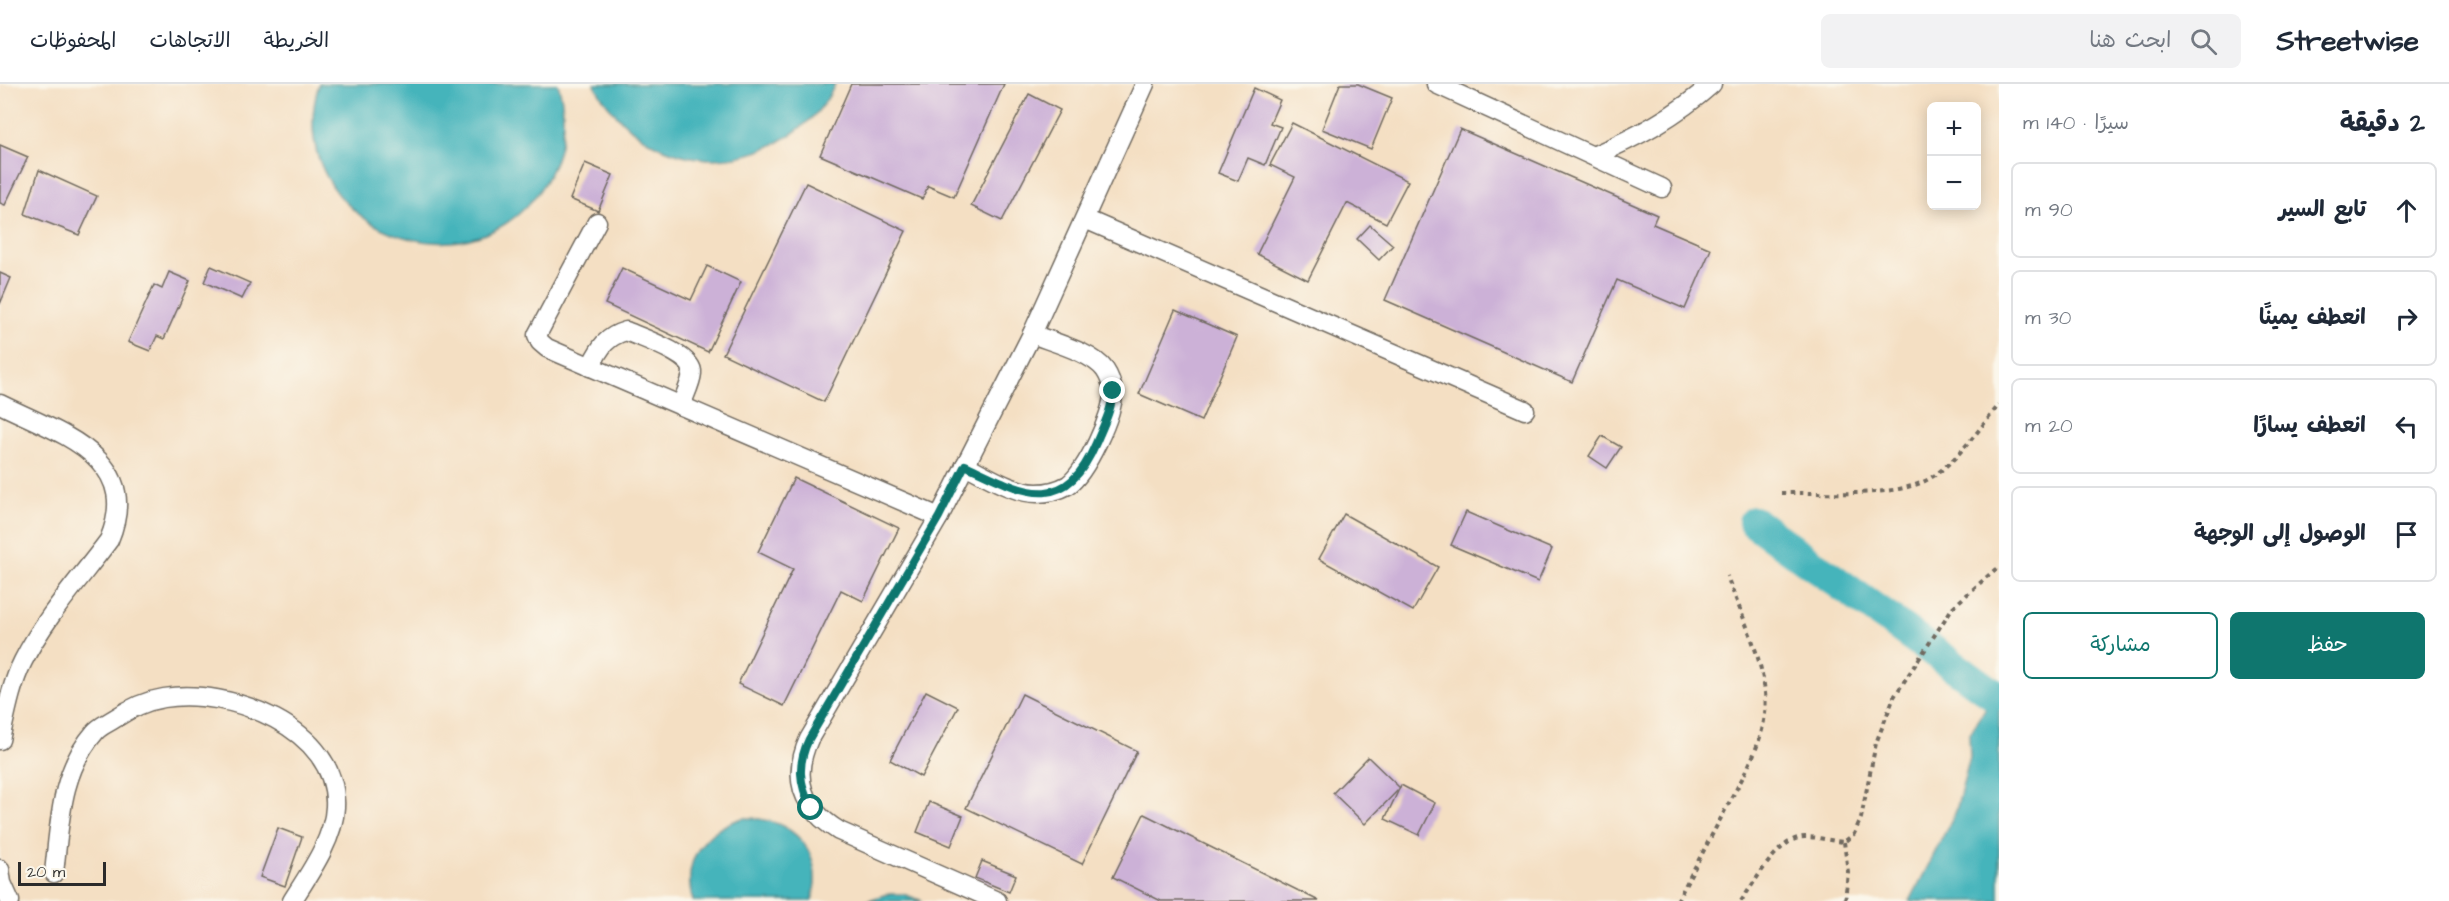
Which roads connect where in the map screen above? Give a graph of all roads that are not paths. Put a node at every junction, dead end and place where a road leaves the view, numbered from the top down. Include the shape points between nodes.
1 (1145, 84) edge
2 (1436, 84) edge
3 (1712, 84) edge
4 (1593, 156) junction
5 (1662, 188) dead end
6 (1085, 219) junction
7 (597, 222) dead end
8 (1032, 334) junction
9 (590, 367) junction
10 (0, 404) edge
11 (681, 406) junction
12 (1525, 410) dead end
13 (965, 465) junction
14 (939, 517) junction
15 (0, 740) edge
16 (0, 869) edge
17 (54, 873) dead end
18 (10, 901) edge
19 (292, 901) edge
20 (997, 901) edge

1 - 6 lane
2 - 4 lane
3 - 4 lane via 1662,123
4 - 5 lane
6 - 8 lane
6 - 12 lane
7 - 9 lane via 537,335 547,348
8 - 13 lane
8 - 13 lane via 1095,361 1110,380 1112,403 1089,461 1067,484 1037,493 1021,491
9 - 11 lane
9 - 11 lane via 604,341 626,331 681,356 690,365 692,372
10 - 15 lane via 90,450 111,476 118,508 109,540 23,661 11,690
11 - 14 lane
13 - 14 lane
14 - 20 lane via 809,739 801,755 800,774 811,808 823,821
16 - 18 lane
17 - 19 lane via 65,785 96,730 132,707 164,698 216,699 267,715 309,742 324,760 333,783 331,830

